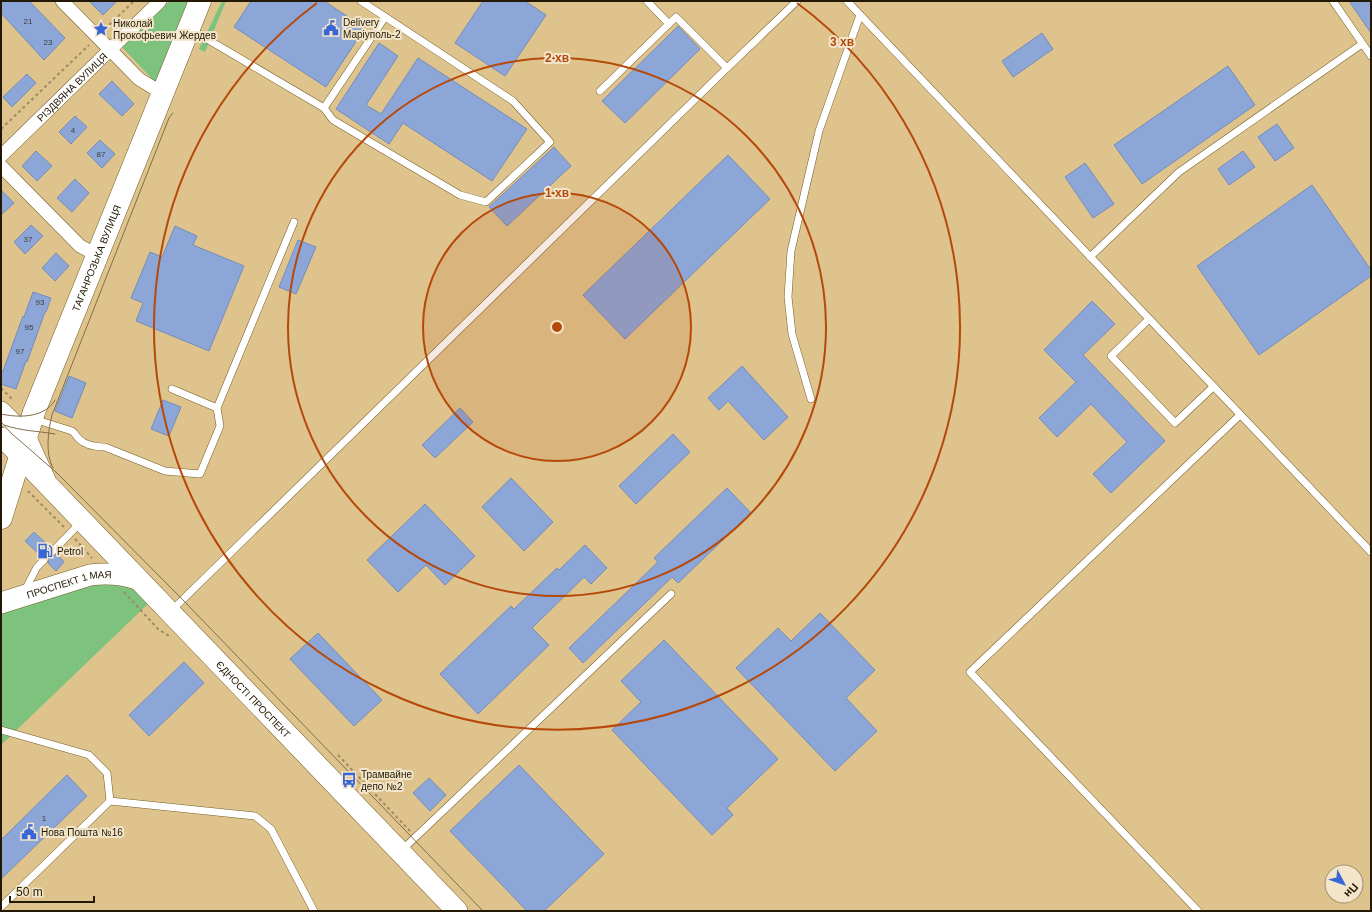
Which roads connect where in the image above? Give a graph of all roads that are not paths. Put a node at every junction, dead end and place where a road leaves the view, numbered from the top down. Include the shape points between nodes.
1 (62, 1) edge
2 (160, 1) edge
3 (200, 1) edge
4 (360, 1) edge
5 (647, 1) edge
6 (797, 1) edge
7 (847, 1) edge
8 (1333, 1) edge
9 (860, 15) junction
10 (385, 17) junction
11 (669, 24) junction
12 (189, 29) junction
13 (1362, 44) junction
14 (109, 50) junction
15 (1371, 56) edge
16 (727, 68) junction
17 (600, 91) dead end
18 (162, 93) junction
19 (324, 108) junction
20 (1, 156) edge
21 (1, 166) edge
22 (294, 222) dead end
23 (97, 255) junction
24 (1090, 257) junction
25 (1149, 320) junction
26 (1213, 387) junction
27 (172, 389) dead end
28 (811, 399) dead end
29 (217, 408) junction
30 (1, 411) edge
31 (1240, 414) junction
32 (1, 437) edge
33 (26, 437) junction
34 (1, 518) edge
35 (76, 527) junction
36 (53, 550) dead end
37 (1371, 552) edge
38 (44, 560) dead end
39 (137, 579) junction
40 (671, 594) dead end
41 (22, 595) junction
42 (1, 602) edge
43 (170, 612) junction
44 (1, 730) edge
45 (110, 800) junction
46 (400, 852) junction
47 (1, 907) edge
48 (314, 911) edge
49 (457, 911) edge
50 (1198, 911) edge

1 - 14 street
2 - 14 street, РІЗДВЯНА ВУЛИЦЯ
3 - 12 highway, ТАГАНРОЗЬКА ВУЛИЦЯ
4 - 10 lane
5 - 11 lane
6 - 16 lane
7 - 9 lane
8 - 13 lane
9 - 24 lane
9 - 28 lane via 819,131 791,251 788,297 792,334
10 - 19 lane
10 - 19 lane via 513,101 550,142 486,202 460,194 333,120
11 - 16 lane via 676,16
11 - 17 lane
12 - 18 highway, ТАГАНРОЗЬКА ВУЛИЦЯ
12 - 19 lane
13 - 15 lane
13 - 24 lane via 1179,172
14 - 18 street via 139,79
14 - 20 street, РІЗДВЯНА ВУЛИЦЯ
16 - 43 lane
18 - 23 highway, ТАГАНРОЗЬКА ВУЛИЦЯ
21 - 23 street via 80,246
22 - 29 lane
23 - 33 highway, ТАГАНРОЗЬКА ВУЛИЦЯ
24 - 25 lane
25 - 26 lane
25 - 26 lane via 1111,356 1175,423
26 - 31 lane
27 - 29 lane
29 - 33 lane via 220,426 200,474 165,471 104,447 90,445 80,440 72,431
30 - 33 main road, ЄДНОСТІ ПРОСПЕКТ
31 - 37 lane
31 - 50 lane via 970,672
32 - 33 main road, ЄДНОСТІ ПРОСПЕКТ
33 - 34 highway, ТАГАНРОЗЬКА ВУЛИЦЯ
33 - 35 main road, ЄДНОСТІ ПРОСПЕКТ via 50,487
35 - 36 lane
35 - 39 main road, ЄДНОСТІ ПРОСПЕКТ
38 - 41 lane via 37,567
39 - 41 main road, ПРОСПЕКТ 1 МАЯ via 106,573 90,575
39 - 43 main road, ЄДНОСТІ ПРОСПЕКТ
40 - 46 lane
41 - 42 main road, ПРОСПЕКТ 1 МАЯ
43 - 46 main road, ЄДНОСТІ ПРОСПЕКТ
44 - 45 lane via 89,755 107,773
45 - 47 lane
45 - 48 lane via 255,816 271,829
46 - 49 main road, ЄДНОСТІ ПРОСПЕКТ

